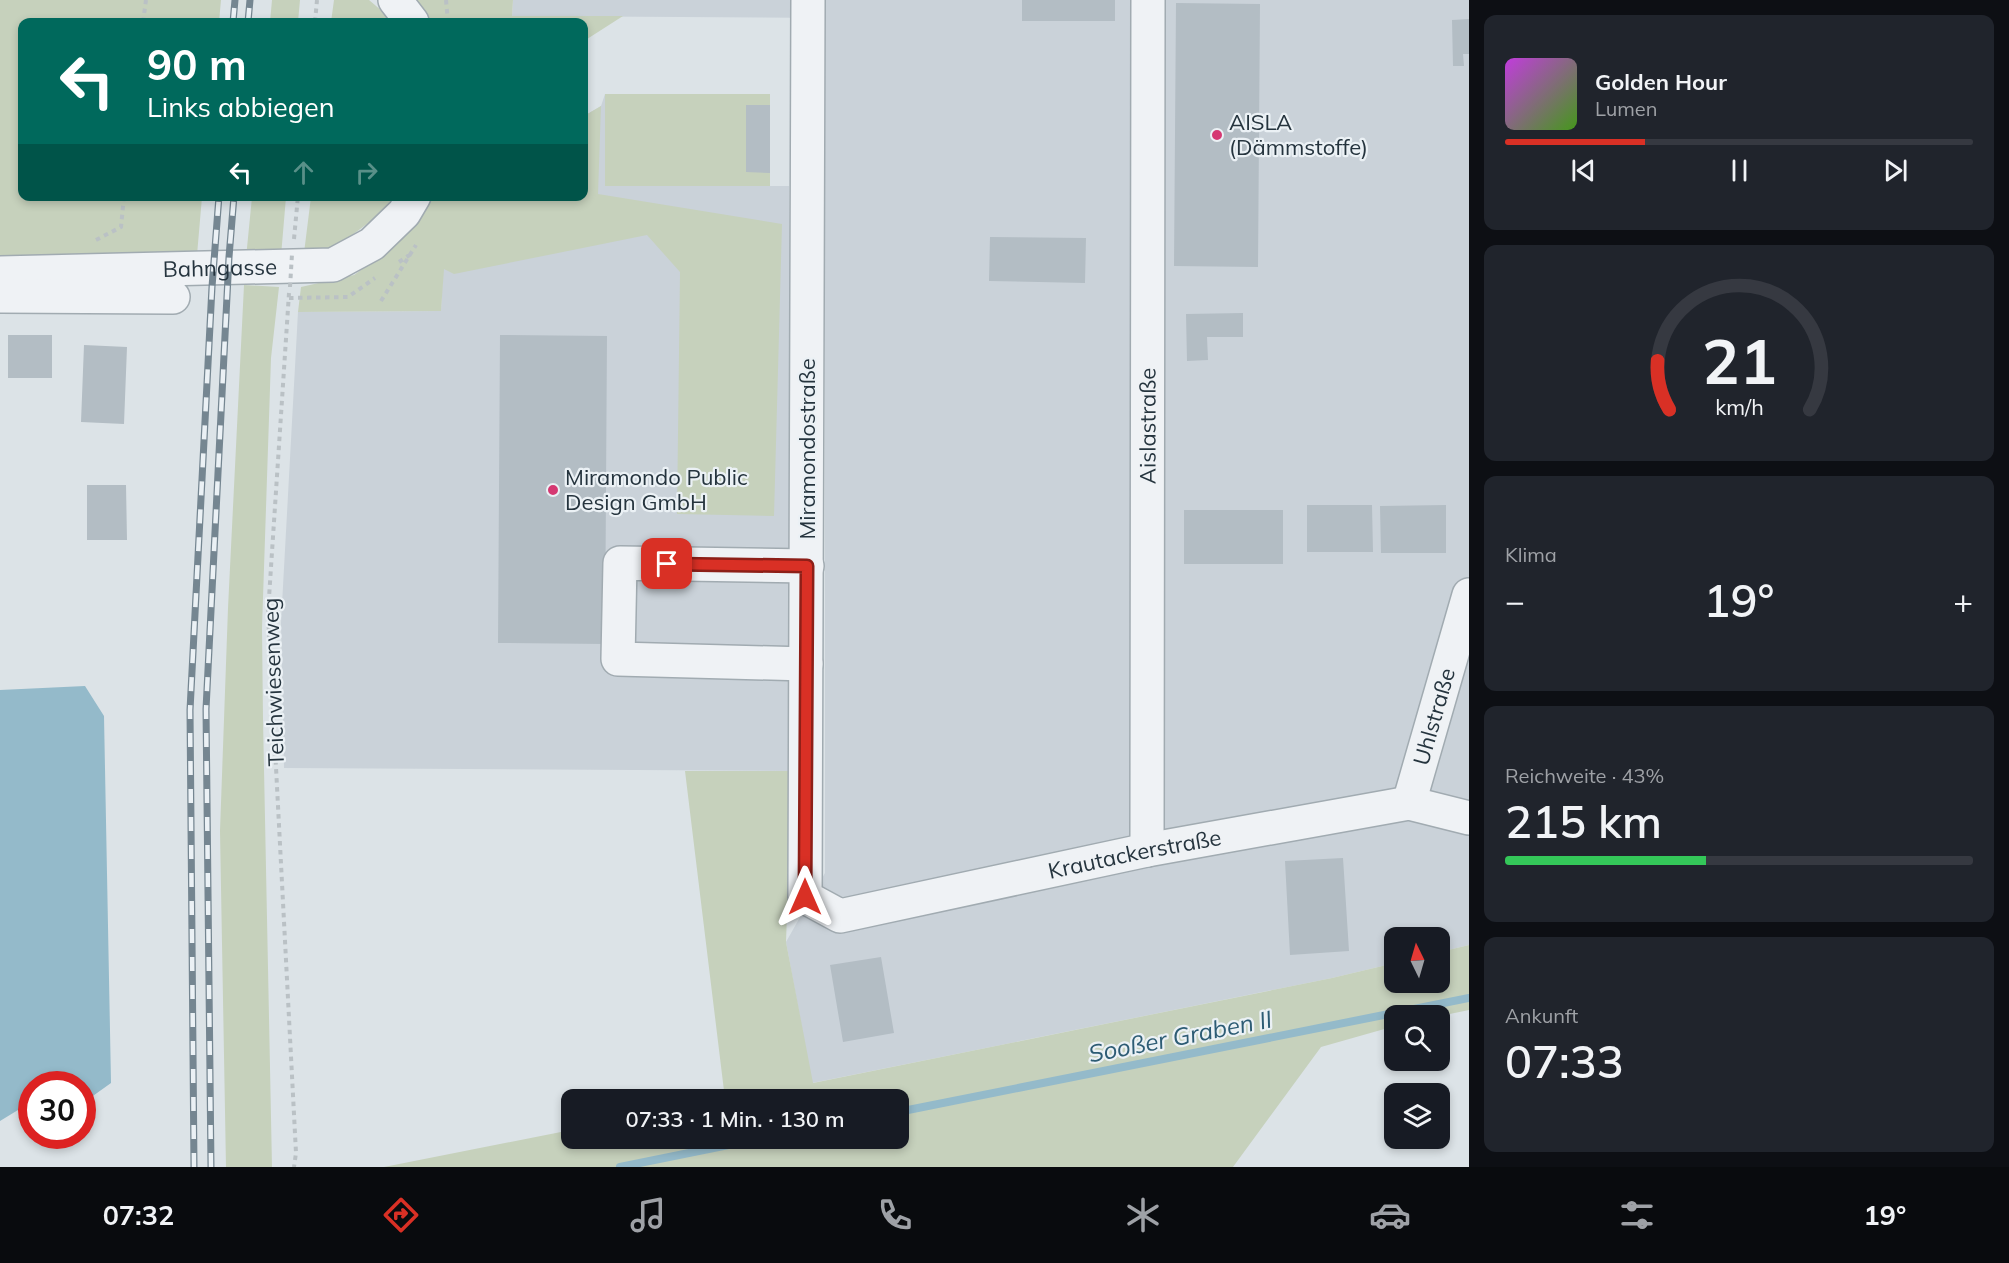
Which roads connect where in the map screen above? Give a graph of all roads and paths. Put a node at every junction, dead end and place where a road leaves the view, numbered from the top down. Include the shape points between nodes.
1 (146, 0) edge
2 (317, 0) edge
3 (394, 0) edge
4 (446, 0) edge
5 (808, 0) edge
6 (1148, 0) edge
7 (144, 18) edge
8 (315, 18) edge
9 (409, 18) edge
10 (448, 18) edge
11 (124, 201) edge
12 (297, 201) edge
13 (411, 201) edge
14 (94, 241) dead end
15 (0, 273) edge
16 (0, 296) edge
17 (172, 297) dead end
18 (807, 566) junction
19 (1469, 595) edge
20 (806, 664) junction
21 (1409, 803) junction
22 (1469, 818) edge
23 (1147, 850) junction
24 (805, 897) joint
25 (294, 1167) edge

1 - 7 path
2 - 8 path
3 - 9 street
4 - 10 path
5 - 18 street, Miramondostraße
6 - 23 street, Aislastraße
11 - 14 path via 121,227
12 - 25 path, Teichwiesenweg, bridge via 268,614
13 - 15 street, Bahngasse via 372,244 333,266
16 - 17 street
18 - 20 street, Miramondostraße
18 - 20 street via 620,563 618,659
19 - 21 street, Uhlstraße
20 - 24 street, Miramondostraße
21 - 22 street, Krautackerstraße
21 - 23 street, Krautackerstraße
23 - 24 street, Krautackerstraße via 840,916

